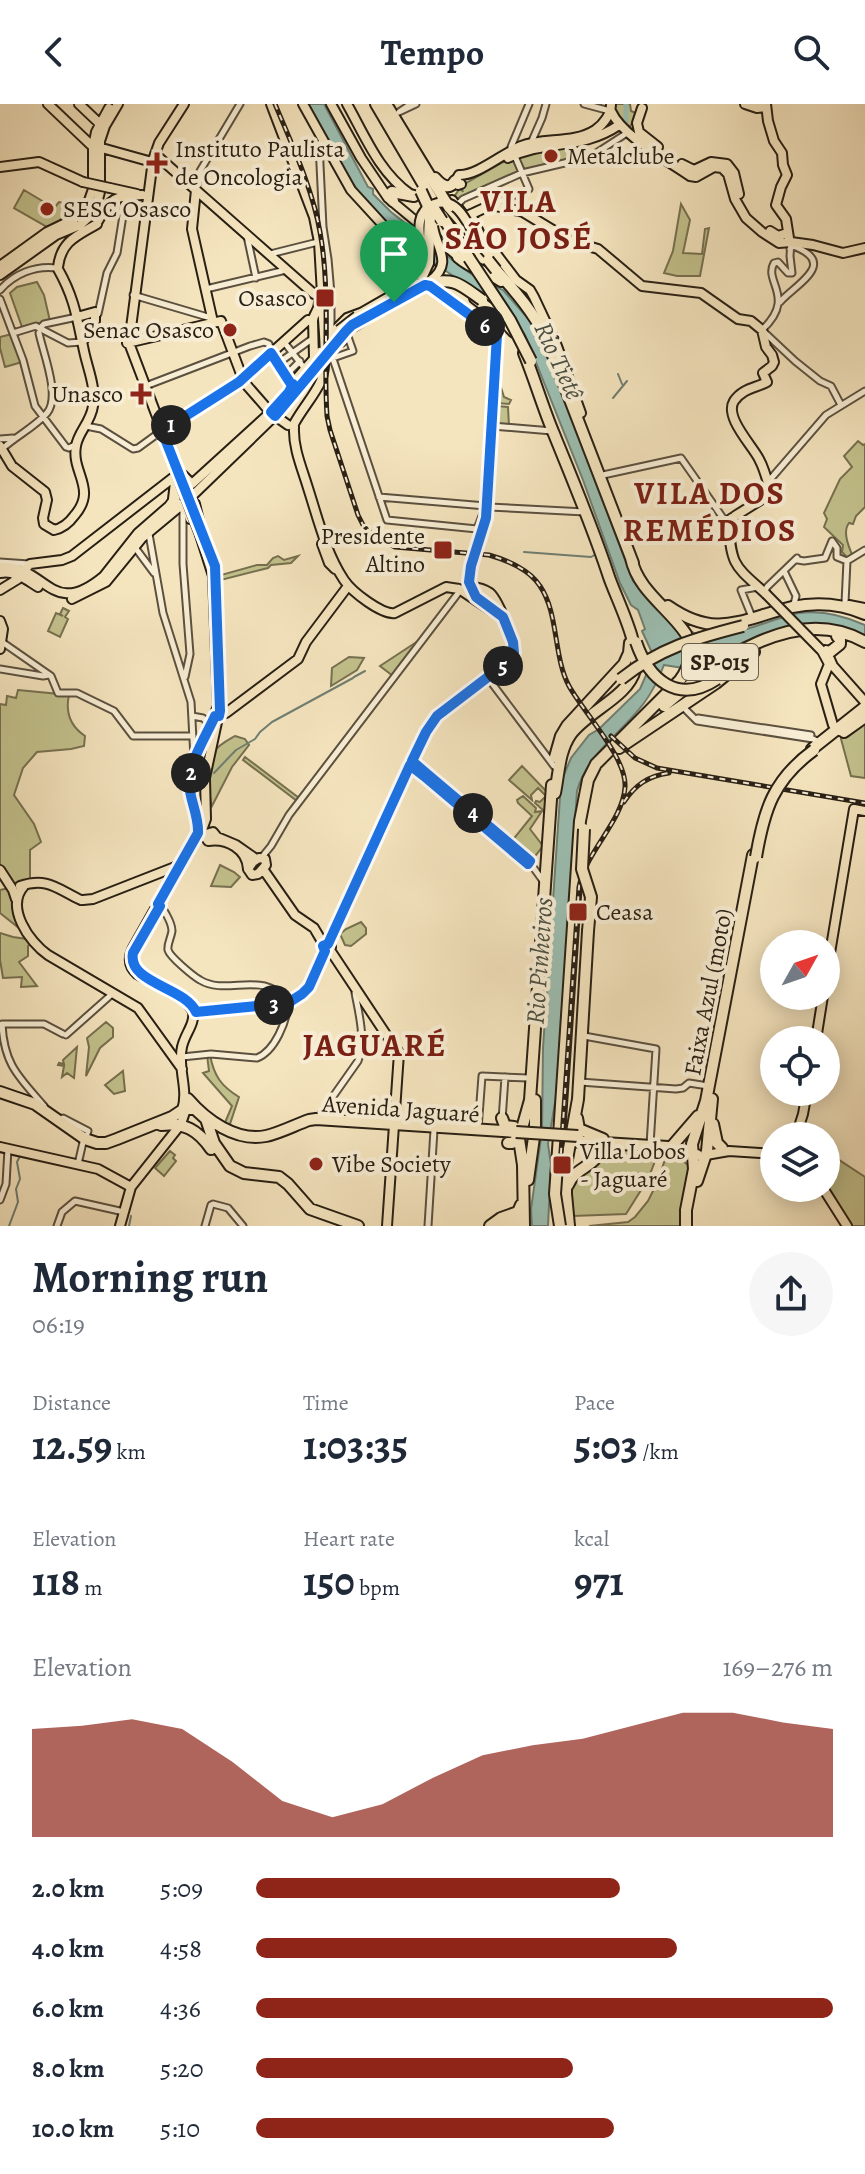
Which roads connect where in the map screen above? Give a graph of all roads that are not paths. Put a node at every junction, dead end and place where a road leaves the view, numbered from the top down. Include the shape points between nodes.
1 (48, 104) edge
2 (79, 104) edge
3 (115, 104) edge
4 (183, 104) edge
5 (240, 104) edge
6 (270, 104) edge
7 (303, 104) edge
8 (331, 104) edge
9 (347, 104) edge
10 (373, 104) edge
11 (384, 104) edge
12 (529, 104) edge
13 (546, 104) edge
14 (584, 104) edge
15 (745, 104) edge
16 (611, 108) edge
17 (765, 108) edge
18 (641, 109) edge
19 (103, 122) junction
20 (619, 125) junction
21 (628, 131) junction
22 (323, 141) junction
23 (531, 143) junction
24 (96, 147) junction
25 (412, 148) junction
26 (329, 151) junction
27 (513, 151) junction
28 (319, 156) junction
29 (153, 157) junction
30 (0, 167) edge
31 (522, 173) junction
32 (459, 182) junction
33 (87, 184) junction
34 (381, 189) junction
35 (196, 190) junction
36 (417, 192) junction
37 (126, 197) junction
38 (145, 197) junction
39 (393, 201) junction
40 (497, 205) junction
41 (445, 210) junction
42 (471, 214) junction
43 (94, 217) junction
44 (246, 234) junction
45 (56, 235) junction
46 (436, 238) junction
47 (318, 242) junction
48 (404, 242) junction
49 (790, 242) junction
50 (64, 247) junction
51 (865, 248) edge
52 (468, 250) junction
53 (428, 252) junction
54 (269, 254) junction
55 (28, 255) junction
56 (494, 263) junction
57 (0, 266) edge
58 (36, 266) junction
59 (58, 268) junction
60 (288, 273) junction
61 (0, 275) edge
62 (256, 278) junction
63 (431, 279) junction
64 (0, 288) edge
65 (206, 289) junction
66 (134, 295) junction
67 (398, 297) junction
68 (0, 299) edge
69 (324, 299) junction
70 (780, 301) junction
71 (485, 304) junction
72 (528, 308) junction
73 (366, 311) junction
74 (377, 312) junction
75 (95, 315) junction
76 (77, 317) junction
77 (359, 318) junction
78 (215, 321) junction
79 (313, 321) junction
80 (543, 323) junction
81 (762, 330) junction
82 (41, 332) junction
83 (13, 333) junction
84 (313, 339) junction
85 (83, 340) junction
86 (284, 342) junction
87 (126, 345) junction
88 (329, 350) junction
89 (233, 352) junction
90 (294, 352) junction
91 (271, 353) junction
92 (277, 364) junction
93 (285, 376) junction
94 (302, 376) junction
95 (242, 379) junction
96 (144, 387) junction
97 (865, 391) edge
98 (541, 392) junction
99 (569, 393) junction
100 (841, 405) junction
101 (284, 407) junction
102 (581, 413) junction
103 (273, 414) junction
104 (43, 417) junction
105 (291, 425) junction
106 (492, 426) junction
107 (88, 429) junction
108 (550, 429) junction
109 (161, 432) junction
110 (14, 438) junction
111 (0, 439) edge
112 (76, 444) junction
113 (1, 448) edge
114 (173, 462) junction
115 (567, 464) junction
116 (603, 475) junction
117 (768, 482) junction
118 (184, 496) junction
119 (379, 497) junction
120 (586, 512) junction
121 (485, 513) junction
122 (729, 520) junction
123 (150, 531) junction
124 (202, 537) junction
125 (131, 546) junction
126 (865, 550) edge
127 (329, 555) junction
128 (847, 561) junction
129 (632, 563) junction
130 (0, 564) edge
131 (22, 571) junction
132 (153, 571) junction
133 (784, 571) junction
134 (0, 573) edge
135 (216, 577) junction
136 (44, 587) junction
137 (349, 588) junction
138 (0, 590) edge
139 (460, 591) junction
140 (774, 600) junction
141 (846, 606) junction
142 (499, 610) junction
143 (865, 614) edge
144 (685, 616) junction
145 (0, 621) edge
146 (745, 621) junction
147 (507, 628) junction
148 (806, 631) junction
149 (839, 636) junction
150 (635, 641) junction
151 (1, 645) edge
152 (864, 645) edge
153 (754, 652) junction
154 (827, 657) junction
155 (0, 669) edge
156 (49, 675) junction
157 (491, 675) junction
158 (184, 678) junction
159 (711, 678) junction
160 (603, 695) junction
161 (865, 703) edge
162 (684, 706) junction
163 (192, 716) junction
164 (865, 716) edge
165 (220, 719) junction
166 (642, 729) junction
167 (841, 729) junction
168 (793, 735) junction
169 (193, 736) junction
170 (825, 737) junction
171 (559, 743) junction
172 (813, 749) junction
173 (612, 755) junction
174 (551, 757) junction
175 (195, 758) junction
176 (413, 765) junction
177 (589, 781) junction
178 (555, 793) junction
179 (581, 811) junction
180 (865, 811) edge
181 (207, 829) junction
182 (584, 829) junction
183 (254, 858) junction
184 (754, 859) junction
185 (529, 862) junction
186 (548, 863) junction
187 (180, 865) junction
188 (0, 870) edge
189 (261, 871) junction
190 (545, 886) junction
191 (17, 889) junction
192 (160, 906) junction
193 (834, 930) edge
194 (736, 942) junction
195 (327, 948) junction
196 (543, 962) junction
197 (737, 970) junction
198 (729, 982) junction
199 (355, 992) junction
200 (109, 994) junction
201 (288, 1003) junction
202 (729, 1011) junction
203 (196, 1012) junction
204 (536, 1015) junction
205 (2, 1024) edge
206 (583, 1036) junction
207 (718, 1048) junction
208 (396, 1050) junction
209 (182, 1064) junction
210 (505, 1077) junction
211 (530, 1077) junction
212 (579, 1082) junction
213 (708, 1086) junction
214 (654, 1087) junction
215 (1, 1097) edge
216 (707, 1105) junction
217 (528, 1108) junction
218 (577, 1108) junction
219 (318, 1119) junction
220 (59, 1120) junction
221 (188, 1122) junction
222 (392, 1126) junction
223 (435, 1130) junction
224 (478, 1130) junction
225 (510, 1132) junction
226 (86, 1136) junction
227 (603, 1139) junction
228 (577, 1141) junction
229 (693, 1141) junction
230 (617, 1143) junction
231 (650, 1144) junction
232 (674, 1146) junction
233 (4, 1148) edge
234 (721, 1150) junction
235 (703, 1151) junction
236 (760, 1152) edge
237 (520, 1155) junction
238 (78, 1165) junction
239 (698, 1168) junction
240 (130, 1187) junction
241 (522, 1187) junction
242 (566, 1192) junction
243 (298, 1196) junction
244 (0, 1200) edge
245 (830, 1202) edge
246 (690, 1208) junction
247 (301, 1210) junction
248 (123, 1212) junction
249 (502, 1222) edge
250 (343, 1225) edge
251 (57, 1226) edge
252 (119, 1226) edge
253 (205, 1226) edge
254 (242, 1226) edge
255 (358, 1226) edge
256 (385, 1226) edge
257 (429, 1226) edge
258 (490, 1226) edge
259 (523, 1226) edge
260 (560, 1226) edge
261 (569, 1226) edge
262 (686, 1226) edge
263 (692, 1226) edge
264 (845, 1226) edge

1 - 24 main road
2 - 19 main road
3 - 19 main road
4 - 29 main road
5 - 35 street via 199,173
6 - 47 main road via 311,209
7 - 22 main road
8 - 34 main road
9 - 36 main road via 385,171
10 - 36 highway
10 - 36 highway
11 - 25 highway
11 - 41 highway
12 - 27 street
13 - 23 street
14 - 16 street
15 - 17 main road
16 - 20 main road
16 - 23 main road via 598,128 584,135
17 - 49 main road via 787,177 777,204
18 - 21 main road
18 - 49 main road via 641,134 690,169 714,161 727,164 751,216
19 - 24 main road
20 - 21 main road
20 - 27 main road via 597,138
21 - 31 street via 590,157
21 - 49 main road via 692,176 723,169 746,218 762,232
22 - 26 main road
22 - 28 street
23 - 27 main road
24 - 29 main road
24 - 33 main road
24 - 43 main road via 100,192
25 - 32 highway via 442,185
25 - 41 highway
26 - 28 street
26 - 48 main road via 357,197
27 - 31 street
27 - 32 main road
28 - 69 street via 327,252
29 - 35 main road
29 - 38 main road
30 - 33 main road via 39,162
31 - 40 street via 529,189
31 - 41 street
32 - 39 main road via 423,222
32 - 41 main road
33 - 37 main road, bridge
33 - 43 main road
34 - 39 main road
34 - 46 main road
35 - 44 main road
35 - 65 main road via 192,229
36 - 39 highway via 391,192
36 - 41 highway
36 - 41 highway, bridge via 428,207
37 - 38 main road
37 - 43 main road via 108,203
37 - 75 street via 118,246
38 - 66 main road
40 - 42 main road
40 - 81 main road via 526,213 595,248 642,286 698,291
41 - 42 main road
41 - 46 highway via 447,235
41 - 52 highway
41 - 52 highway
41 - 53 highway, bridge
41 - 56 highway
41 - 63 main road, bridge via 443,261
42 - 56 main road via 495,252
43 - 45 main road
43 - 50 main road
43 - 57 main road via 74,219 47,232
44 - 54 main road
44 - 62 street
45 - 50 main road
45 - 55 main road
46 - 52 main road
47 - 54 street
47 - 69 main road
48 - 63 main road
48 - 63 main road via 420,255
49 - 51 main road via 843,253
49 - 70 street via 813,260 813,270
49 - 70 street via 792,273 776,260 770,271
50 - 59 main road
52 - 56 highway
52 - 56 main road via 476,267
52 - 63 main road, bridge via 461,214 454,206 429,206 420,218 422,259
52 - 72 highway via 472,269 496,277
52 - 98 highway, bridge via 510,320
53 - 63 highway, bridge
53 - 63 highway, bridge via 435,268
54 - 60 main road
55 - 58 street
55 - 61 main road
56 - 72 highway
56 - 80 highway via 528,298
56 - 102 main road via 530,290
58 - 59 street
58 - 64 street
59 - 76 main road
60 - 62 street
60 - 69 main road
62 - 65 street
63 - 67 highway
63 - 71 highway
63 - 71 highway, bridge via 453,281
63 - 106 main road via 465,313 497,334
65 - 78 main road
66 - 78 street
66 - 87 main road
67 - 73 main road
67 - 74 main road
68 - 83 street
69 - 79 main road
69 - 88 main road
69 - 88 street
70 - 81 street
71 - 98 highway via 507,321
72 - 99 highway
73 - 77 main road
73 - 88 main road via 347,318
74 - 77 main road
74 - 88 main road
75 - 76 main road
75 - 85 main road
76 - 82 street via 44,324
76 - 85 main road
77 - 94 main road, bridge via 341,328
77 - 101 main road, bridge
78 - 87 main road
78 - 89 main road
79 - 84 main road
79 - 86 main road
80 - 99 highway
80 - 102 highway
81 - 100 street via 831,386
81 - 117 main road via 774,362 762,374 767,382 749,388 732,408
82 - 83 street
82 - 85 street via 68,343
82 - 104 street via 53,396
83 - 104 street via 31,396
84 - 88 main road
84 - 90 street
85 - 107 main road via 94,399
86 - 90 street
86 - 91 main road
87 - 96 main road
88 - 88 street via 353,351
88 - 94 main road
88 - 105 main road via 319,385
88 - 119 street
89 - 91 street via 264,342
89 - 95 main road
89 - 96 street
90 - 92 street
90 - 94 street
91 - 92 street
91 - 95 main road
92 - 93 street
93 - 94 street
93 - 94 street via 291,384
94 - 101 main road
94 - 103 main road
94 - 105 main road
95 - 103 main road
95 - 109 main road
96 - 109 main road
97 - 100 street
98 - 108 highway
98 - 115 highway
98 - 150 highway
99 - 129 highway
100 - 117 street via 826,415
101 - 103 main road
101 - 105 main road
102 - 116 highway
103 - 105 main road
103 - 118 main road
104 - 110 street
104 - 112 street via 66,447
105 - 127 main road
105 - 127 main road via 293,448
106 - 108 street
106 - 121 main road
107 - 109 street via 101,429 133,449
107 - 112 main road
108 - 115 highway
109 - 114 main road
110 - 111 street
110 - 113 street
112 - 113 main road via 85,489 73,520 58,529 43,521 45,492 14,468
114 - 118 main road
114 - 124 main road, bridge
115 - 120 highway
116 - 122 street via 680,458
116 - 146 highway via 637,565 657,593 699,617
117 - 122 main road via 770,491
118 - 123 main road
118 - 124 main road
118 - 125 main road
118 - 131 main road via 70,557
118 - 158 street via 182,571 190,654
119 - 121 street
119 - 121 street via 387,520
120 - 121 street
120 - 150 highway
121 - 142 main road, bridge via 469,577 479,600
122 - 140 main road via 731,555
123 - 125 main road
123 - 132 street
124 - 135 main road
124 - 135 main road
125 - 132 street
125 - 136 main road via 101,576 71,594
125 - 136 main road via 106,582 85,594 63,599
126 - 128 street
127 - 137 main road
128 - 133 street via 837,557 832,541 824,559 798,560
128 - 141 street
129 - 144 highway via 657,598
129 - 177 highway via 644,586 686,634 689,662 677,684 596,764
130 - 131 main road
131 - 134 main road
131 - 136 main road
131 - 138 main road
132 - 158 street
133 - 140 street
133 - 140 street via 796,596
135 - 165 main road
137 - 139 main road via 383,614 450,586
137 - 165 main road via 301,656
139 - 142 main road via 473,587 488,592
139 - 147 main road via 496,613
139 - 183 street via 288,816 271,846
140 - 141 highway, SP-015 via 815,608
140 - 146 highway, SP-015
140 - 146 street via 741,590
140 - 154 main road, bridge
141 - 143 highway
142 - 147 main road
143 - 144 highway via 816,605 726,625
144 - 146 highway via 719,623
145 - 151 main road
146 - 160 highway, SP-015, bridge via 667,649
147 - 157 main road via 514,653
148 - 149 highway
148 - 152 highway, SP-015 via 834,630
148 - 159 highway, SP-015 via 763,643
148 - 166 highway, SP-015 via 751,646 719,663
149 - 152 highway
149 - 153 highway via 799,635
149 - 154 highway via 840,643
150 - 159 highway, bridge via 650,667 667,682 689,686
150 - 171 highway via 624,664 571,720
150 - 178 highway via 633,677 570,736
151 - 156 street
153 - 159 highway
153 - 162 highway
154 - 161 main road
154 - 167 main road via 820,682
155 - 156 street
156 - 169 street via 56,692 77,693 114,711 134,737
157 - 174 street
157 - 176 main road via 434,720
158 - 163 street
159 - 166 highway
160 - 171 highway via 579,715
160 - 178 highway, SP-015 via 565,739
161 - 167 highway
162 - 166 highway
162 - 168 street via 693,718
163 - 165 street
163 - 169 street
164 - 167 highway
165 - 175 main road
165 - 181 main road via 202,755 210,754 204,793
166 - 173 highway
166 - 177 highway, SP-015 via 614,749
167 - 170 street
167 - 172 highway
168 - 170 street
168 - 172 street via 815,739
169 - 175 street
170 - 172 street
171 - 174 highway
172 - 184 highway, bridge via 789,768 772,792
173 - 177 highway
173 - 182 highway via 592,783
174 - 186 highway
175 - 181 main road via 189,783 197,816
176 - 185 street
176 - 195 main road
177 - 179 highway, SP-015
178 - 186 highway, SP-015
179 - 182 highway
179 - 260 highway, SP-015, bridge via 555,1194
180 - 193 main road via 854,809
181 - 183 main road
181 - 187 main road
181 - 192 main road
182 - 206 highway, bridge via 582,869 591,897
183 - 189 main road via 267,862
183 - 189 main road via 248,869 252,875
184 - 194 highway
184 - 197 highway
185 - 186 street via 542,869
185 - 190 street
186 - 190 highway
186 - 196 highway, SP-015
187 - 191 main road via 82,899 43,882
187 - 192 main road
188 - 191 main road
189 - 195 main road
190 - 204 highway
191 - 200 main road via 19,916 40,950
192 - 201 street via 172,929 169,953 199,979 215,985 262,984
192 - 203 main road via 133,953 133,965 189,1001
192 - 209 main road via 131,951 130,963 135,972 193,1009
194 - 197 highway
194 - 198 highway
195 - 199 main road
195 - 201 street via 309,987
195 - 208 main road
196 - 204 highway
196 - 259 highway, SP-015 via 535,1130
197 - 202 highway
198 - 202 highway
198 - 207 highway
199 - 208 main road
199 - 219 street via 361,1054
200 - 205 street via 64,1034 43,1024
200 - 209 main road via 143,1014
201 - 203 street
201 - 209 street via 275,1040 263,1056 208,1054
202 - 207 highway
203 - 209 main road
204 - 211 highway
205 - 220 street via 4,1049 14,1070
206 - 212 highway
206 - 214 street via 656,1049
207 - 213 highway
207 - 216 highway
208 - 222 main road
209 - 221 main road
210 - 211 street
210 - 224 street via 482,1076
210 - 225 street
211 - 217 highway
212 - 214 street
212 - 218 highway
213 - 214 street
213 - 216 highway
214 - 231 street
215 - 220 highway via 33,1104
216 - 229 highway
216 - 232 highway
216 - 234 highway
216 - 235 highway
217 - 225 highway
217 - 237 highway via 519,1135
218 - 227 highway via 578,1128
218 - 228 highway
219 - 221 highway, Avenida Jaguaré via 261,1137
219 - 222 highway, Avenida Jaguaré
220 - 226 highway
221 - 226 highway via 169,1118 106,1143
221 - 226 highway via 160,1125 108,1145 92,1145
221 - 240 main road
221 - 243 highway via 230,1166 279,1177
221 - 247 highway via 229,1171 281,1186
222 - 223 highway, Avenida Jaguaré
222 - 224 highway, Avenida Jaguaré
222 - 256 main road
223 - 225 highway, Avenida Jaguaré
223 - 257 street
224 - 225 highway, Avenida Jaguaré
225 - 228 highway, Avenida Jaguaré, bridge
225 - 237 highway
226 - 238 street
227 - 228 highway
227 - 231 highway
228 - 230 highway
228 - 242 highway via 566,1165
229 - 232 highway
229 - 235 highway
230 - 231 highway
230 - 242 highway via 576,1172
231 - 232 highway
232 - 235 highway
232 - 239 highway
233 - 238 main road
233 - 244 street via 6,1183
234 - 235 main road
234 - 236 main road
234 - 239 highway
235 - 239 highway
237 - 241 highway
238 - 240 main road via 101,1170
239 - 246 highway
240 - 248 main road
241 - 249 highway via 519,1211
241 - 259 highway
242 - 261 highway
243 - 247 highway
243 - 250 highway via 310,1209
245 - 264 main road
246 - 262 highway
246 - 263 highway
247 - 250 highway
248 - 251 street via 77,1201 62,1212
248 - 252 main road
249 - 258 highway
249 - 259 highway via 518,1220
250 - 255 highway
253 - 254 street via 212,1206 227,1210

